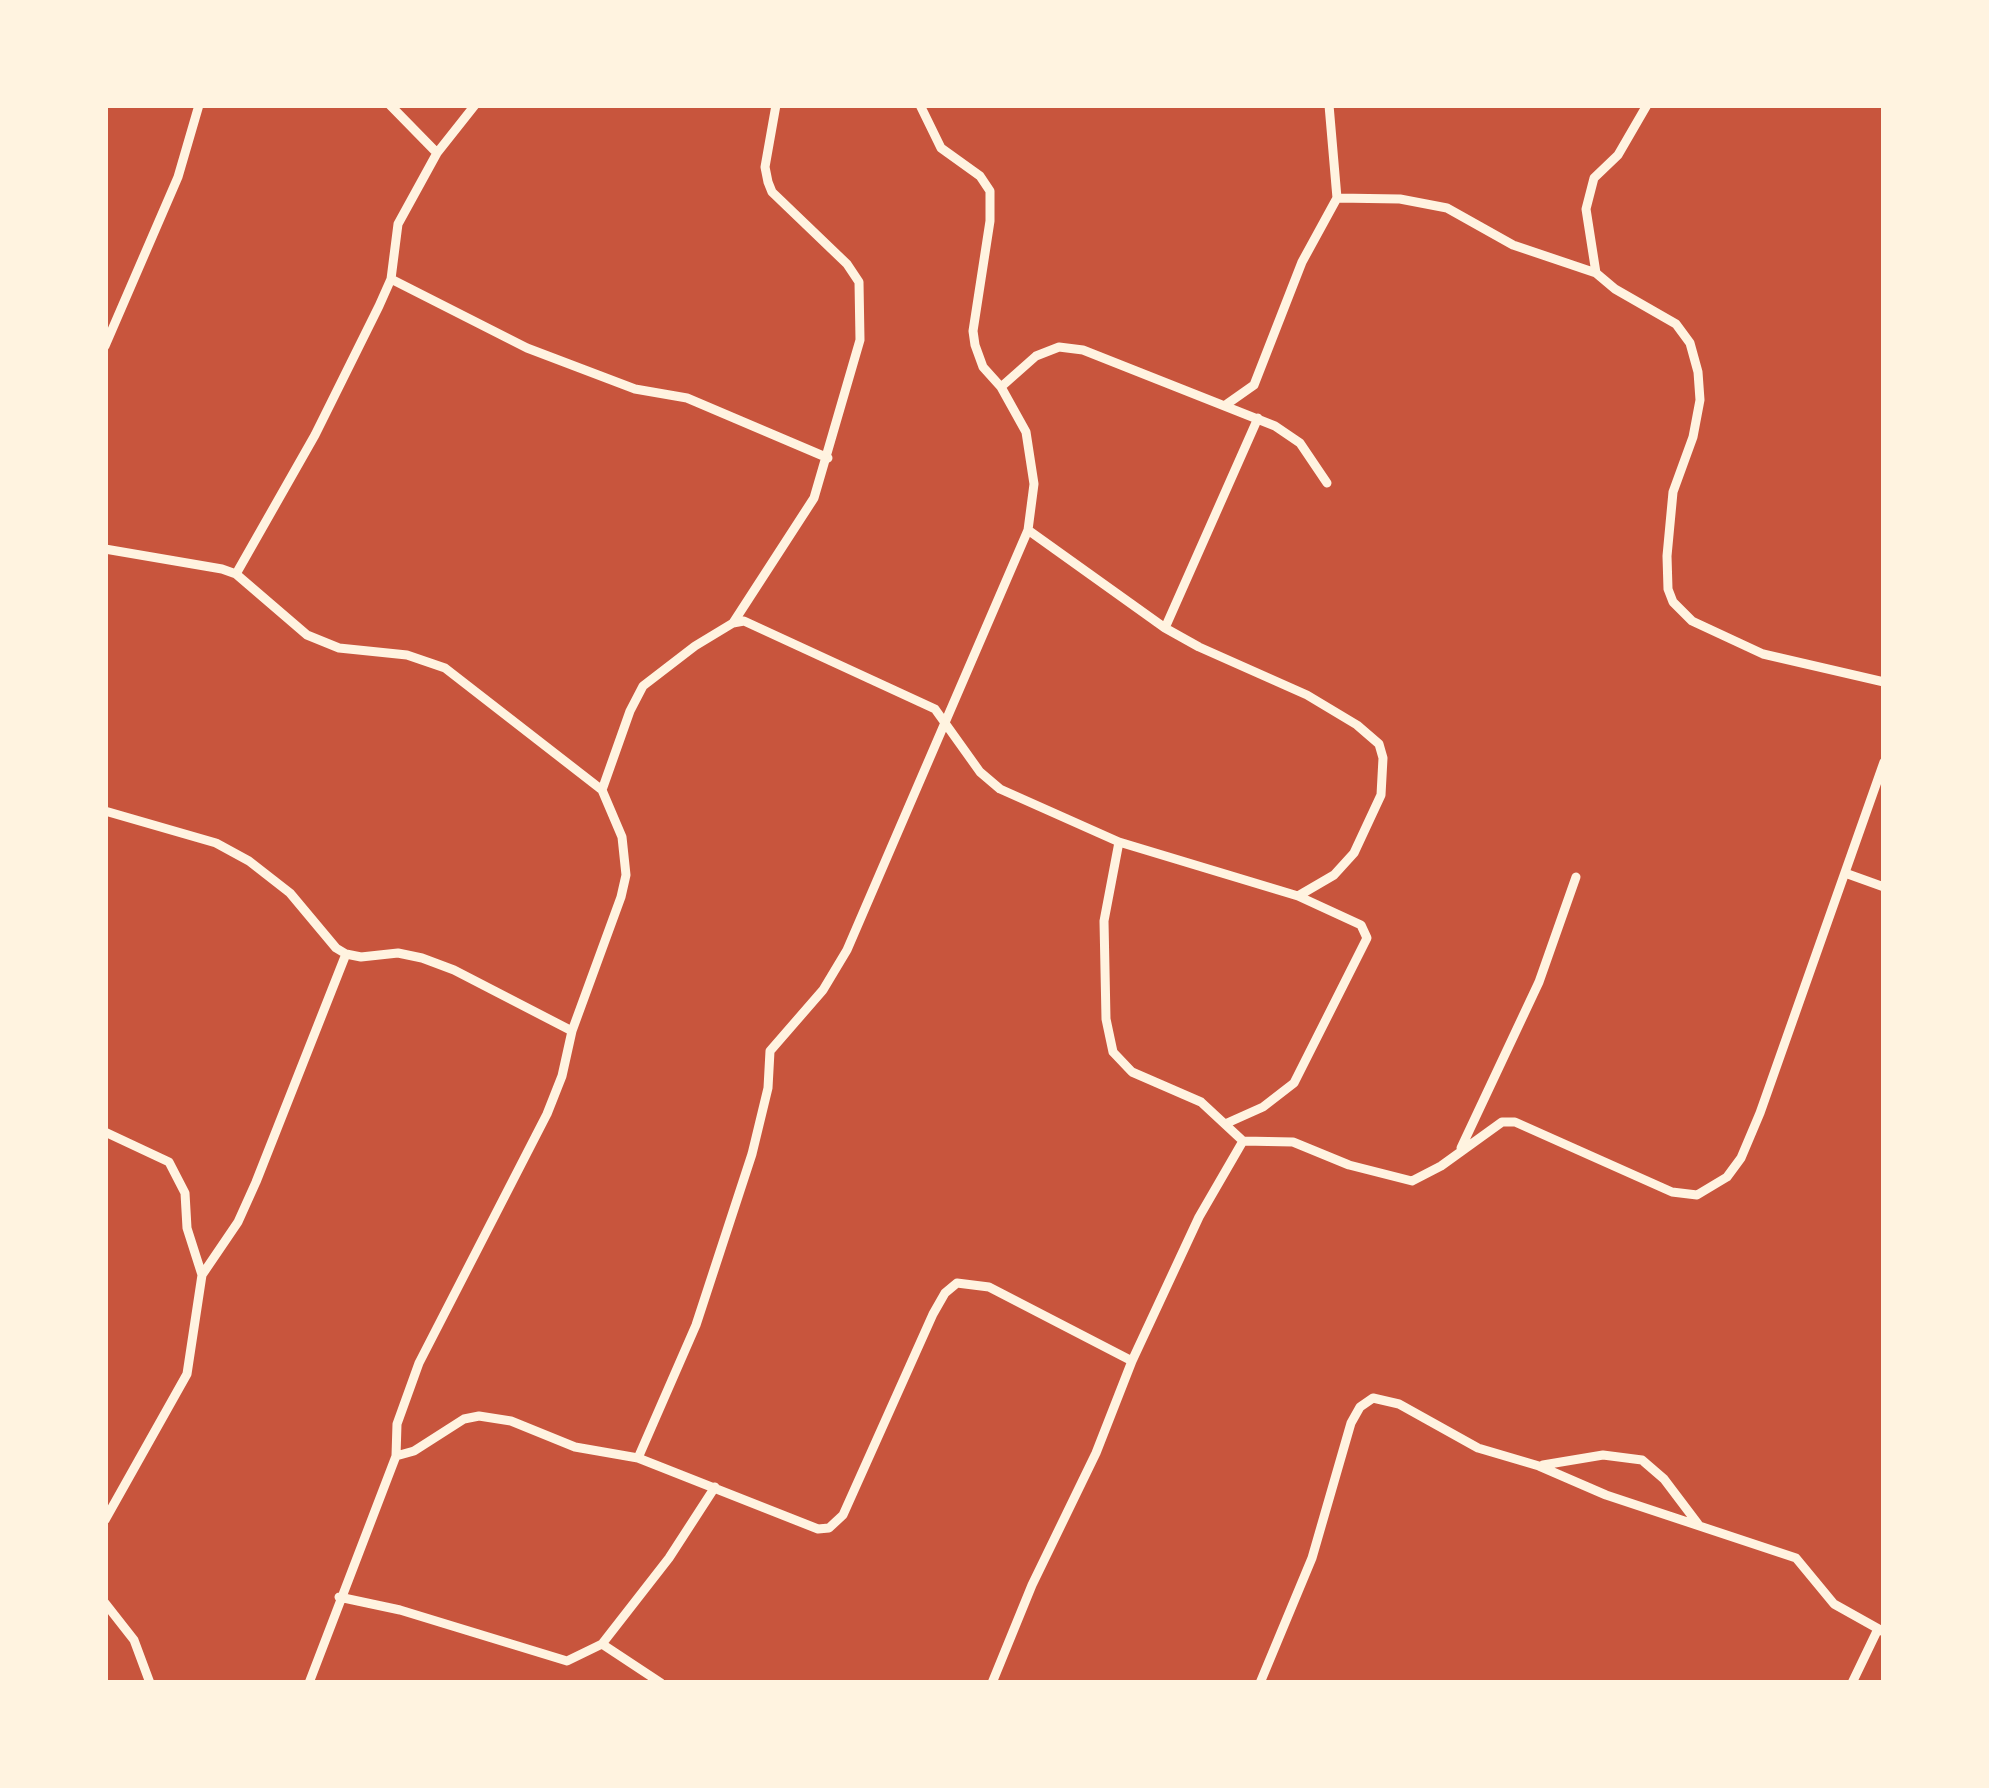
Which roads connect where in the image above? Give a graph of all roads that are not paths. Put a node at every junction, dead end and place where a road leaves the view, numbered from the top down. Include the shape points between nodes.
1 (199, 105) edge
2 (390, 105) edge
3 (475, 105) edge
4 (776, 105) edge
5 (920, 105) edge
6 (1329, 105) edge
7 (1647, 105) edge
8 (436, 153) junction
9 (1337, 198) junction
10 (1596, 273) junction
11 (391, 279) junction
12 (105, 346) edge
13 (1001, 387) junction
14 (1227, 404) junction
15 (1258, 418) junction
16 (828, 458) junction
17 (1327, 483) dead end
18 (1028, 530) junction
19 (105, 549) edge
20 (236, 574) junction
21 (733, 623) junction
22 (1165, 628) junction
23 (1884, 682) edge
24 (946, 721) junction
25 (1884, 762) edge
26 (602, 790) junction
27 (105, 811) edge
28 (1119, 842) junction
29 (1845, 873) junction
30 (1576, 878) dead end
31 (1884, 887) edge
32 (1298, 896) junction
33 (346, 954) junction
34 (572, 1031) junction
35 (1225, 1124) junction
36 (105, 1132) edge
37 (1243, 1141) junction
38 (1459, 1153) junction
39 (202, 1275) junction
40 (1132, 1361) junction
41 (396, 1456) junction
42 (638, 1458) junction
43 (1539, 1466) junction
44 (715, 1487) junction
45 (105, 1520) edge
46 (1698, 1524) junction
47 (339, 1597) junction
48 (105, 1603) edge
49 (1881, 1631) edge
50 (602, 1644) junction
51 (150, 1683) edge
52 (309, 1683) edge
53 (661, 1683) edge
54 (992, 1683) edge
55 (1260, 1683) edge
56 (1852, 1683) edge

1 - 12 street via 178,177
2 - 8 street
3 - 8 street
4 - 16 street via 767,182 847,264 862,295 860,340
5 - 13 street via 941,148 989,191 973,331 983,367
6 - 9 street
7 - 10 street via 1594,178 1586,209
8 - 11 street via 398,224
9 - 10 street via 1448,208 1513,245
9 - 14 street via 1302,262 1254,385
10 - 23 street via 1676,324 1698,372 1693,437 1673,491 1673,602 1692,621 1762,654
11 - 16 street via 527,348 635,389 687,398
11 - 20 street
13 - 14 street via 1059,347
13 - 18 street via 1032,459
14 - 15 street
15 - 17 street via 1300,443
15 - 22 street
16 - 21 street via 814,498
18 - 22 street
18 - 24 street
19 - 20 street
20 - 26 street via 307,635 339,649 407,655 445,668
21 - 24 street via 754,623 927,704
21 - 26 street via 643,686
22 - 32 street via 1306,695 1379,744 1381,795 1354,854
24 - 28 street via 1000,789
24 - 42 street via 847,950 770,1052 752,1154 696,1325
25 - 29 street
26 - 34 street via 626,851 626,875
27 - 33 street via 216,843 249,861
28 - 32 street
28 - 35 street via 1104,921 1113,1052 1132,1072 1201,1102
29 - 31 street
29 - 38 street via 1760,1113 1741,1158 1714,1188 1672,1192 1515,1122 1502,1122
30 - 38 street via 1539,982
32 - 35 street via 1361,925 1367,938 1294,1083
33 - 34 street via 422,958
33 - 39 street via 256,1182
34 - 41 street via 547,1114 419,1363 397,1424
35 - 37 street
36 - 39 street via 170,1162
37 - 38 street via 1293,1142 1400,1181 1421,1178
37 - 40 street
39 - 45 street via 188,1374
40 - 44 street via 988,1287 957,1283 933,1314 836,1524 818,1529
40 - 54 street
41 - 42 street via 478,1416
41 - 47 street
42 - 44 street
43 - 46 street
43 - 46 street via 1603,1455 1642,1460
43 - 55 street via 1478,1448 1385,1398 1360,1407 1312,1558
44 - 50 street
46 - 49 street via 1796,1558 1834,1604
47 - 50 street via 556,1660
47 - 52 street
48 - 51 street via 134,1640
49 - 56 street
50 - 53 street

